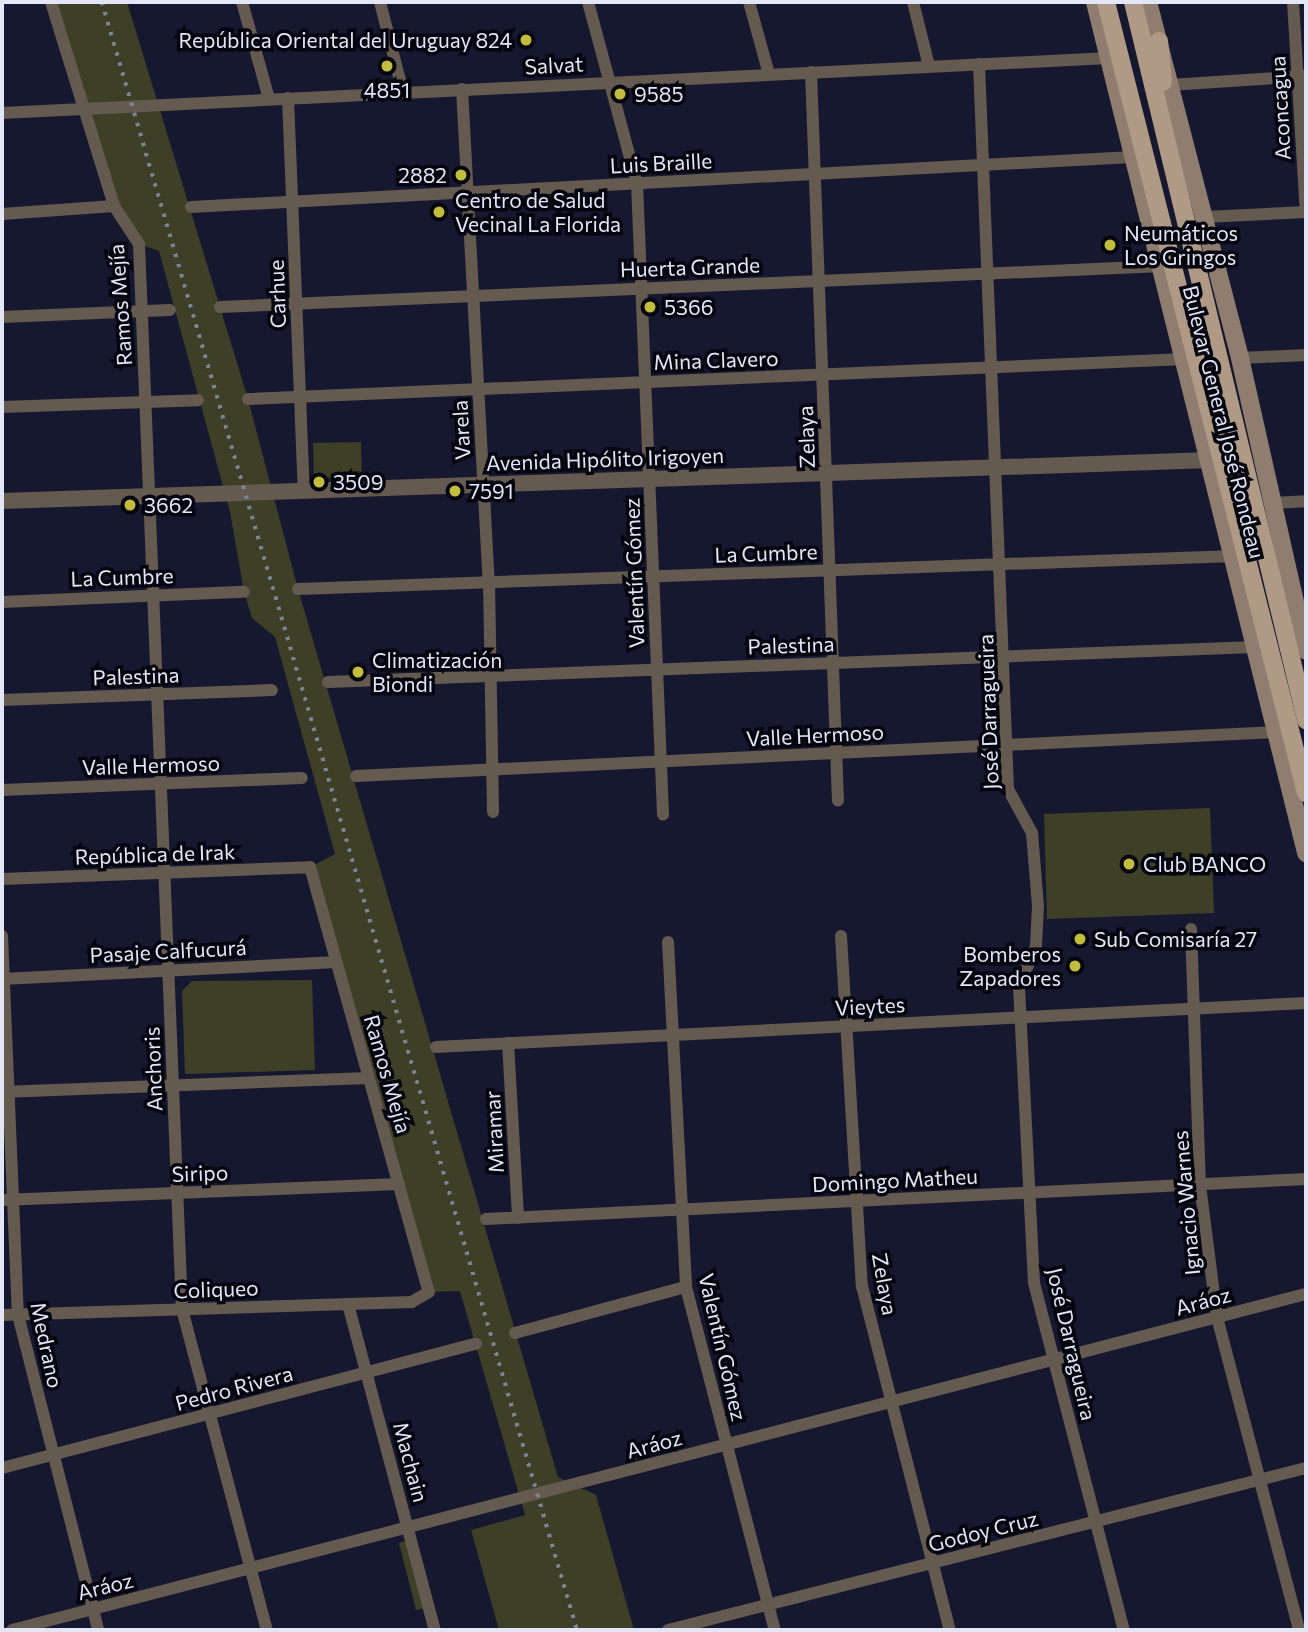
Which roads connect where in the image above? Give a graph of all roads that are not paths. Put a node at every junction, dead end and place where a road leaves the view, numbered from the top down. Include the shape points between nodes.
1 (51, 2) edge
2 (242, 2) edge
3 (380, 2) edge
4 (588, 2) edge
5 (749, 2) edge
6 (913, 2) edge
7 (1094, 2) edge
8 (1106, 2) edge
9 (1133, 2) edge
10 (1148, 2) edge
11 (1293, 2) edge
12 (1159, 41) junction
13 (1109, 58) junction
14 (979, 64) junction
15 (929, 66) junction
16 (811, 72) junction
17 (769, 74) junction
18 (1302, 77) edge
19 (608, 81) junction
20 (1170, 85) junction
21 (462, 89) junction
22 (403, 92) junction
23 (288, 98) junction
24 (269, 99) junction
25 (82, 109) junction
26 (2, 113) edge
27 (1168, 141) junction
28 (1133, 157) junction
29 (983, 165) junction
30 (815, 174) junction
31 (637, 183) junction
32 (468, 192) junction
33 (293, 202) junction
34 (114, 206) junction
35 (191, 207) dead end
36 (1306, 212) edge
37 (2, 214) edge
38 (1205, 217) junction
39 (1162, 266) junction
40 (988, 274) junction
41 (819, 281) junction
42 (1179, 281) junction
43 (641, 289) junction
44 (473, 296) junction
45 (297, 304) junction
46 (220, 307) dead end
47 (170, 310) dead end
48 (142, 312) junction
49 (2, 317) edge
50 (1175, 320) junction
51 (1306, 355) edge
52 (1240, 358) junction
53 (1185, 359) junction
54 (992, 367) junction
55 (823, 374) junction
56 (646, 382) junction
57 (478, 389) junction
58 (301, 397) junction
59 (248, 399) dead end
60 (198, 400) dead end
61 (145, 402) junction
62 (2, 407) edge
63 (1254, 454) junction
64 (1221, 461) junction
65 (996, 467) junction
66 (827, 473) junction
67 (650, 479) junction
68 (483, 485) junction
69 (1252, 486) junction
70 (304, 489) junction
71 (149, 496) junction
72 (2, 501) edge
73 (1306, 501) edge
74 (1265, 505) junction
75 (1232, 514) junction
76 (1234, 556) junction
77 (1001, 564) junction
78 (831, 570) junction
79 (653, 576) junction
80 (489, 582) junction
81 (298, 589) dead end
82 (244, 592) dead end
83 (1299, 593) edge
84 (153, 595) junction
85 (2, 602) edge
86 (1255, 647) junction
87 (1306, 651) edge
88 (1005, 656) junction
89 (835, 663) junction
90 (657, 669) junction
91 (492, 675) junction
92 (328, 682) dead end
93 (272, 691) dead end
94 (157, 694) junction
95 (2, 700) edge
96 (1306, 720) edge
97 (1276, 733) junction
98 (1006, 745) junction
99 (838, 753) junction
100 (661, 761) junction
101 (492, 769) junction
102 (356, 776) dead end
103 (302, 778) dead end
104 (160, 784) junction
105 (2, 790) edge
106 (1306, 793) edge
107 (838, 800) dead end
108 (493, 812) dead end
109 (663, 814) dead end
110 (1306, 853) edge
111 (310, 867) joint
112 (164, 873) junction
113 (2, 879) edge
114 (1191, 929) dead end
115 (2, 936) edge
116 (841, 936) dead end
117 (668, 942) dead end
118 (337, 962) junction
119 (168, 970) junction
120 (3, 979) edge
121 (1306, 1003) edge
122 (1194, 1008) junction
123 (1021, 1017) junction
124 (846, 1026) junction
125 (673, 1035) junction
126 (508, 1043) junction
127 (436, 1046) dead end
128 (369, 1078) junction
129 (173, 1086) junction
130 (5, 1092) edge
131 (1306, 1180) edge
132 (399, 1184) junction
133 (1199, 1185) junction
134 (177, 1193) junction
135 (1030, 1193) junction
136 (7, 1200) edge
137 (855, 1202) junction
138 (682, 1210) junction
139 (519, 1218) junction
140 (486, 1219) dead end
141 (686, 1287) junction
142 (429, 1292) joint
143 (1306, 1294) edge
144 (348, 1304) junction
145 (182, 1309) junction
146 (2, 1315) edge
147 (18, 1315) junction
148 (1217, 1317) junction
149 (515, 1333) dead end
150 (476, 1344) dead end
151 (1054, 1360) junction
152 (368, 1373) junction
153 (892, 1402) junction
154 (211, 1414) junction
155 (727, 1445) junction
156 (52, 1455) junction
157 (2, 1468) edge
158 (1306, 1468) edge
159 (1260, 1480) junction
160 (1096, 1522) junction
161 (408, 1528) junction
162 (933, 1563) junction
163 (250, 1569) junction
164 (769, 1605) junction
165 (93, 1609) junction
166 (12, 1630) edge
167 (98, 1630) edge
168 (267, 1630) edge
169 (435, 1630) edge
170 (668, 1630) edge
171 (775, 1630) edge
172 (950, 1630) edge
173 (1124, 1630) edge
174 (1299, 1630) edge

1 - 25 street, Ramos Mejía
2 - 24 street
3 - 22 street
4 - 19 street, Valentín Gómez
5 - 17 street
6 - 15 street
7 - 13 main road, Bulevar General José Rondeau
8 - 42 main road, Bulevar General José Rondeau
9 - 27 main road, Bulevar General José Rondeau
10 - 12 main road, Bulevar General José Rondeau
11 - 18 street, Aconcagua
12 - 20 main road, Bulevar General José Rondeau
12 - 27 main road
13 - 14 street, Salvat
13 - 28 main road, Bulevar General José Rondeau
14 - 15 street, Salvat
14 - 29 street, José Darragueira
15 - 16 street, Salvat
16 - 17 street, Salvat
16 - 30 street, Zelaya
17 - 19 street, Salvat
18 - 20 street
18 - 36 street, Aconcagua
19 - 21 street, Salvat
19 - 31 street, Valentín Gómez
20 - 38 main road, Bulevar General José Rondeau
21 - 22 street, Salvat
21 - 32 street, Varela
22 - 23 street, Salvat
23 - 24 street, Salvat
23 - 33 street, Carhue
24 - 25 street, Salvat
25 - 26 street, Salvat
25 - 34 street, Ramos Mejía
27 - 63 main road, Bulevar General José Rondeau
28 - 29 street, Luis Braille
28 - 39 main road, Bulevar General José Rondeau
29 - 30 street, Luis Braille
29 - 40 street, José Darragueira
30 - 31 street, Luis Braille
30 - 41 street, Zelaya
31 - 32 street, Luis Braille
31 - 43 street, Valentín Gómez
32 - 33 street, Luis Braille
32 - 44 street, Varela
33 - 35 street, Luis Braille
33 - 45 street, Carhue
34 - 37 street
34 - 48 street, Ramos Mejía via 139,244
36 - 38 street
38 - 52 main road, Bulevar General José Rondeau
39 - 40 street, Huerta Grande
39 - 50 main road, Bulevar General José Rondeau
40 - 41 street, Huerta Grande
40 - 54 street, José Darragueira
41 - 43 street, Huerta Grande
41 - 55 street, Zelaya
42 - 50 main road
42 - 64 main road, Bulevar General José Rondeau
43 - 44 street, Huerta Grande
43 - 56 street, Valentín Gómez
44 - 45 street, Huerta Grande
44 - 57 street, Varela
45 - 46 street, Huerta Grande
45 - 58 street, Carhue
47 - 48 street
48 - 49 street
48 - 61 street, Ramos Mejía
50 - 53 main road, Bulevar General José Rondeau
51 - 52 street
52 - 63 main road, Bulevar General José Rondeau
53 - 54 street, Mina Clavero
53 - 64 main road, Bulevar General José Rondeau
54 - 55 street, Mina Clavero
54 - 65 street, José Darragueira
55 - 56 street, Mina Clavero
55 - 66 street, Zelaya
56 - 57 street, Mina Clavero
56 - 67 street, Valentín Gómez
57 - 58 street, Mina Clavero
57 - 68 street, Varela
58 - 59 street, Mina Clavero
58 - 70 street, Carhue
60 - 61 street
61 - 62 street
61 - 71 street, Ramos Mejía
63 - 64 main road
63 - 69 main road, Bulevar General José Rondeau
63 - 74 main road, Bulevar General José Rondeau
64 - 65 street, Avenida Hipólito Irigoyen
64 - 69 main road
64 - 75 main road, Bulevar General José Rondeau
65 - 66 street, Avenida Hipólito Irigoyen
65 - 77 street, José Darragueira
66 - 67 street, Avenida Hipólito Irigoyen
66 - 78 street, Zelaya
67 - 68 street, Avenida Hipólito Irigoyen
67 - 79 street, Valentín Gómez
68 - 70 street, Avenida Hipólito Irigoyen
68 - 80 street, Varela
69 - 74 main road, Bulevar General José Rondeau
70 - 71 street, Avenida Hipólito Irigoyen
71 - 72 street, Avenida Hipólito Irigoyen
71 - 84 street, Anchoris
73 - 74 street
74 - 75 main road
74 - 83 main road, Bulevar General José Rondeau
74 - 96 main road, Bulevar General José Rondeau
75 - 76 main road, Bulevar General José Rondeau
75 - 106 main road, Bulevar General José Rondeau
76 - 77 street, La Cumbre
76 - 86 main road, Bulevar General José Rondeau
77 - 78 street, La Cumbre
77 - 88 street, José Darragueira
78 - 79 street, La Cumbre
78 - 89 street, Zelaya
79 - 80 street, La Cumbre
79 - 90 street, Valentín Gómez
80 - 81 street, La Cumbre
80 - 91 street, Varela
82 - 84 street, La Cumbre
83 - 87 main road, Bulevar General José Rondeau
84 - 85 street, La Cumbre
84 - 94 street, Anchoris
86 - 88 street, Palestina
86 - 97 main road, Bulevar General José Rondeau
88 - 89 street, Palestina
88 - 98 street, José Darragueira
89 - 90 street, Palestina
89 - 99 street, Zelaya
90 - 91 street, Palestina
90 - 100 street, Valentín Gómez
91 - 92 street, Palestina
91 - 101 street, Varela
93 - 94 street, Palestina
94 - 95 street, Palestina
94 - 104 street, Anchoris
97 - 98 street, Valle Hermoso
97 - 110 main road, Bulevar General José Rondeau
98 - 99 street, Valle Hermoso
98 - 123 street, José Darragueira via 1008,789 1032,833 1038,906 1036,946 1019,987
99 - 100 street, Valle Hermoso
99 - 107 street, Zelaya
100 - 101 street, Valle Hermoso
100 - 109 street, Valentín Gómez
101 - 102 street, Valle Hermoso
101 - 108 street, Varela
103 - 104 street, Valle Hermoso
104 - 105 street, Valle Hermoso
104 - 112 street, Anchoris
111 - 112 street, República de Irak
111 - 118 street, Ramos Mejía
112 - 113 street, República de Irak
112 - 119 street, Anchoris
114 - 122 street, Ignacio Warnes
115 - 120 street, Medrano
116 - 124 street, Zelaya
117 - 125 street, Valentín Gómez
118 - 119 street, Pasaje Calfucurá
118 - 128 street, Ramos Mejía
119 - 120 street, Pasaje Calfucurá
119 - 129 street, Anchoris
120 - 130 street, Medrano
121 - 122 street, Vieytes
122 - 123 street, Vieytes
122 - 133 street, Ignacio Warnes
123 - 124 street, Vieytes
123 - 135 street, José Darragueira
124 - 125 street, Vieytes
124 - 137 street, Zelaya
125 - 126 street, Vieytes
125 - 138 street, Valentín Gómez
126 - 127 street, Vieytes
126 - 139 street, Miramar
128 - 129 street
128 - 132 street, Ramos Mejía
129 - 130 street
129 - 134 street, Anchoris
130 - 136 street, Medrano
131 - 133 street, Domingo Matheu
132 - 134 street, Siripo
132 - 142 street, Ramos Mejía
133 - 135 street, Domingo Matheu
133 - 148 street, Ignacio Warnes
134 - 136 street, Siripo
134 - 145 street, Anchoris
135 - 137 street, Domingo Matheu
135 - 151 street, José Darragueira via 1034,1283
136 - 147 street, Medrano
137 - 138 street, Domingo Matheu
137 - 153 street, Zelaya via 862,1286
138 - 139 street, Domingo Matheu
138 - 141 street, Valentín Gómez
139 - 140 street, Domingo Matheu
141 - 149 street
141 - 155 street, Valentín Gómez
142 - 144 street, Coliqueo via 412,1302
143 - 148 street, Aráoz
144 - 145 street, Coliqueo
144 - 152 street, Machain
145 - 147 street, Coliqueo
145 - 154 street, Anchoris
146 - 147 street, Coliqueo
147 - 156 street, Medrano
148 - 151 street, Aráoz
148 - 159 street, Ignacio Warnes
150 - 152 street, Pedro Rivera
151 - 153 street, Aráoz
151 - 160 street, José Darragueira
152 - 154 street, Pedro Rivera
152 - 161 street, Machain
153 - 155 street, Aráoz
153 - 162 street, Zelaya
154 - 156 street, Pedro Rivera
154 - 163 street, Anchoris
155 - 161 street, Aráoz
155 - 164 street, Valentín Gómez
156 - 157 street, Pedro Rivera
156 - 165 street, Medrano
158 - 159 street, Godoy Cruz
159 - 160 street, Godoy Cruz
159 - 174 street, Ignacio Warnes
160 - 162 street, Godoy Cruz
160 - 173 street, José Darragueira
161 - 163 street, Aráoz
161 - 169 street, Machain
162 - 164 street, Godoy Cruz
162 - 172 street, Zelaya
163 - 165 street, Aráoz
163 - 168 street, Anchoris
164 - 170 street, Godoy Cruz
164 - 171 street, Valentín Gómez
165 - 166 street, Aráoz
165 - 167 street, Medrano

